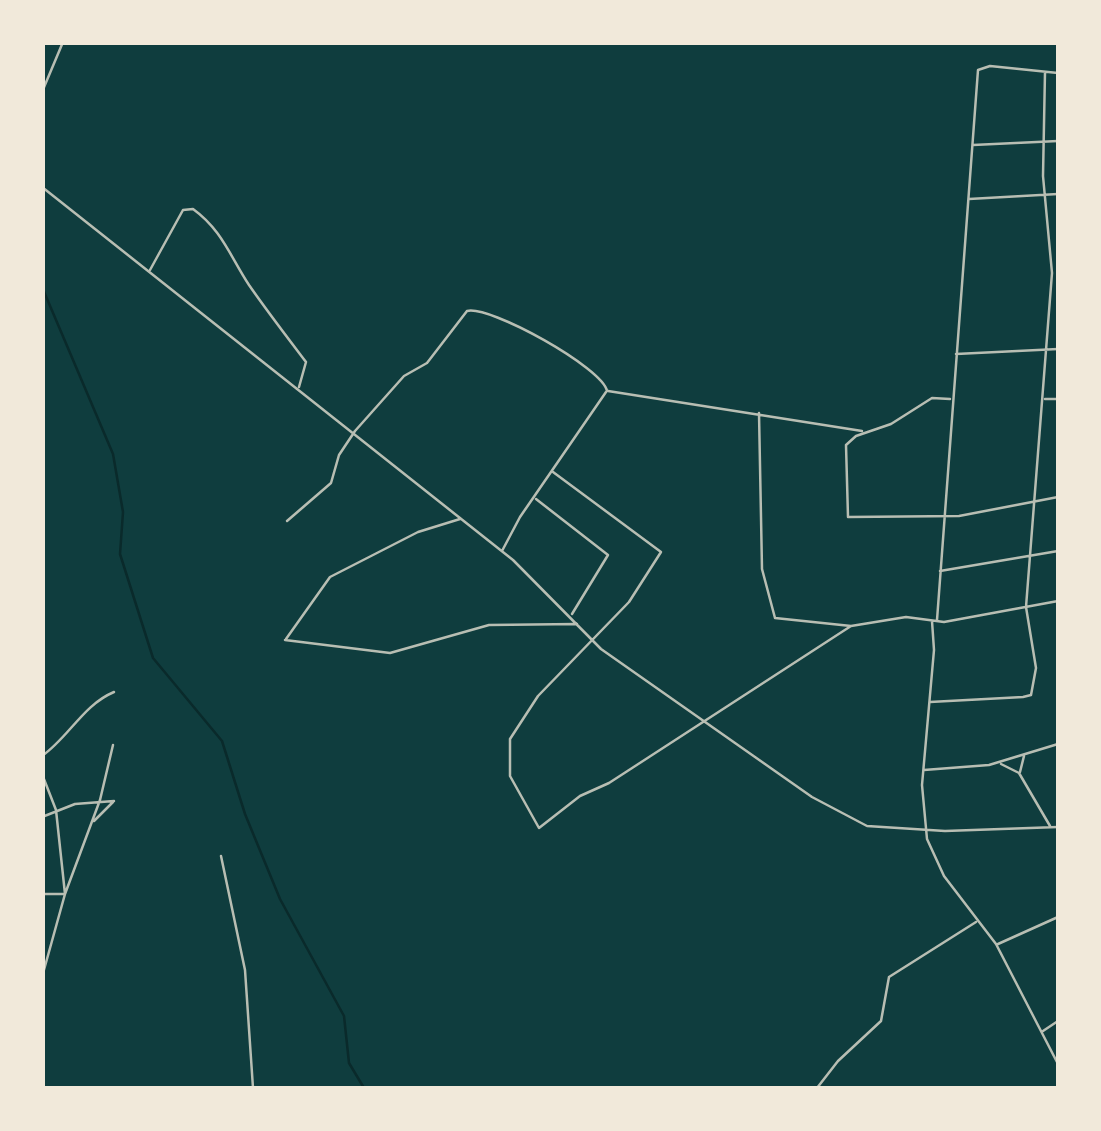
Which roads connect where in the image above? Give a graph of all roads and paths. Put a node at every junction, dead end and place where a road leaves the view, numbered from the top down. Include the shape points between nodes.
1 (63, 42) edge
2 (1045, 72) junction
3 (1058, 72) edge
4 (42, 92) edge
5 (1058, 141) edge
6 (1044, 142) junction
7 (972, 145) junction
8 (42, 187) edge
9 (1058, 194) edge
10 (1046, 195) junction
11 (967, 199) junction
12 (1050, 242) junction
13 (1058, 242) edge
14 (150, 271) junction
15 (1058, 349) edge
16 (1048, 350) junction
17 (954, 354) junction
18 (298, 390) junction
19 (607, 391) junction
20 (1042, 398) junction
21 (952, 399) junction
22 (1058, 399) edge
23 (759, 413) junction
24 (355, 431) junction
25 (866, 432) junction
26 (553, 472) junction
27 (1058, 497) edge
28 (534, 498) junction
29 (1034, 502) junction
30 (462, 518) junction
31 (942, 518) junction
32 (287, 522) dead end
33 (502, 551) junction
34 (1058, 551) edge
35 (1031, 555) junction
36 (939, 571) junction
37 (1058, 601) edge
38 (1026, 607) junction
39 (562, 609) junction
40 (570, 616) junction
41 (934, 620) junction
42 (944, 622) junction
43 (560, 624) junction
44 (577, 624) junction
45 (851, 626) junction
46 (935, 632) junction
47 (590, 639) junction
48 (114, 692) dead end
49 (930, 702) junction
50 (705, 722) junction
51 (1058, 744) edge
52 (113, 745) dead end
53 (1024, 754) junction
54 (42, 756) edge
55 (998, 763) junction
56 (923, 770) junction
57 (42, 774) edge
58 (1019, 774) junction
59 (100, 800) junction
60 (56, 810) junction
61 (42, 817) edge
62 (92, 822) junction
63 (1051, 828) junction
64 (1058, 828) edge
65 (925, 831) junction
66 (220, 856) dead end
67 (42, 894) edge
68 (66, 894) junction
69 (1058, 918) edge
70 (978, 921) junction
71 (996, 944) junction
72 (42, 976) edge
73 (1058, 1021) edge
74 (1042, 1032) junction
75 (1058, 1064) edge
76 (254, 1088) edge
77 (817, 1088) edge

1 - 4 street
2 - 3 street
2 - 6 street
2 - 7 street via 981,68
5 - 6 street
6 - 7 street
6 - 10 street
7 - 11 street
8 - 14 street
9 - 10 street
10 - 11 street
10 - 12 street
11 - 17 street
12 - 13 street
12 - 16 street
14 - 18 street
14 - 18 street via 183,210 207,220 306,362
15 - 16 street
16 - 17 street
16 - 20 street
17 - 21 street
18 - 24 street
19 - 23 street
19 - 24 street via 584,365 476,308 463,314 428,362 404,376
19 - 26 street
20 - 22 street
20 - 29 street
21 - 25 street via 932,398
21 - 31 street
23 - 25 street
23 - 45 street via 762,569 770,610 780,621
24 - 30 street
24 - 32 street via 331,483
25 - 31 street via 846,446 848,517
26 - 28 street
26 - 47 street via 661,552 629,602
27 - 29 street
28 - 33 street
28 - 40 street via 608,555
29 - 31 street
29 - 35 street
30 - 33 street
30 - 43 street via 416,533 330,577 285,640 390,653 489,625
31 - 36 street
33 - 39 street
34 - 35 street
35 - 36 street
35 - 38 street
36 - 41 street
37 - 38 street
38 - 42 street
38 - 49 street via 1036,668 1030,695
39 - 40 street
39 - 43 street
40 - 44 street
41 - 42 street
41 - 45 street via 906,617
41 - 46 street
42 - 46 street
43 - 44 street
44 - 47 street
45 - 50 street
46 - 49 street
47 - 50 street
47 - 50 street via 524,713 510,739 510,776 537,826
48 - 54 street via 90,706
49 - 56 street
50 - 65 street via 852,822
51 - 53 street
52 - 59 street
53 - 55 street
53 - 58 street
55 - 56 street
55 - 58 street
56 - 65 street
57 - 60 street
58 - 63 street
59 - 60 street
59 - 62 street
59 - 62 street via 114,801
60 - 61 street
60 - 68 street
62 - 68 street
63 - 64 street
63 - 65 street
65 - 70 street via 938,867
66 - 76 street via 245,970
67 - 68 street
68 - 72 street
69 - 71 street
70 - 71 street
70 - 77 street via 889,977 881,1022
71 - 74 street
73 - 74 street
74 - 75 street

